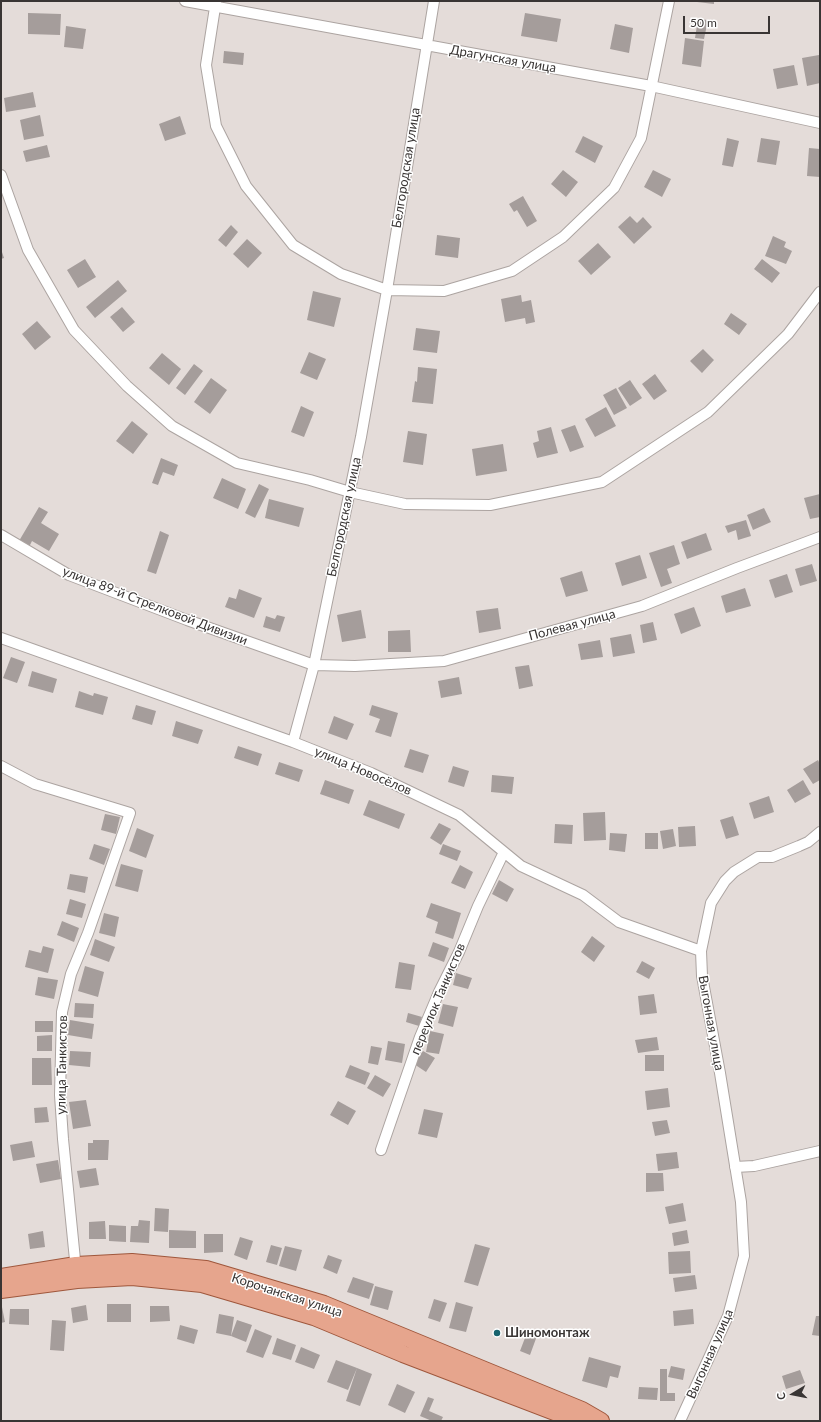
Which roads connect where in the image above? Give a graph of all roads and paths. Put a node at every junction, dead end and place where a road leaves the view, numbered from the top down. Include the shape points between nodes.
1 (185, 1) edge
2 (434, 1) edge
3 (669, 1) edge
4 (215, 4) edge
5 (426, 46) junction
6 (651, 86) junction
7 (820, 123) edge
8 (1, 175) edge
9 (387, 290) junction
10 (820, 292) edge
11 (350, 492) junction
12 (1, 535) edge
13 (820, 537) edge
14 (1, 638) edge
15 (314, 665) junction
16 (293, 742) junction
17 (1, 766) edge
18 (819, 837) edge
19 (504, 852) junction
20 (701, 951) junction
21 (381, 1150) dead end
22 (820, 1151) edge
23 (735, 1166) junction
24 (76, 1273) junction
25 (1, 1277) edge
26 (1, 1290) edge
27 (578, 1421) edge
28 (601, 1421) edge
29 (680, 1421) edge

1 - 4 street, Драгунская улица
2 - 5 street, Белгородская улица
3 - 6 street
4 - 5 street, Драгунская улица
4 - 9 street via 206,65 216,126 246,186 293,245 341,274
5 - 6 street, Драгунская улица
5 - 9 street, Белгородская улица
6 - 7 street, Драгунская улица
6 - 9 street via 641,138 614,188 563,237 512,271 444,290
8 - 11 street via 28,250 74,330 138,396 172,426 237,463
9 - 11 street, Белгородская улица
10 - 11 street via 788,334 708,412 602,482 490,505 405,504
11 - 15 street, Белгородская улица
12 - 15 street, улица 89-й Стрелковой Дивизии via 70,575
13 - 15 street, Полевая улица via 642,606 444,662
14 - 16 street, улица Новосёлов
15 - 16 street, Белгородская улица
16 - 19 street, улица Новосёлов via 371,773 459,815
17 - 24 street, улица Танкистов via 35,784 130,813 71,974 62,1012 60,1095
18 - 20 street, Выгонная улица via 772,857 758,857 734,872 711,903
19 - 20 street, улица Новосёлов via 521,866 583,895 619,922
19 - 21 street, переулок Танкистов via 420,1037
20 - 23 street, Выгонная улица via 702,976
22 - 23 street via 754,1166
23 - 29 street, Выгонная улица via 741,1202 744,1256 728,1316
24 - 25 main road, Корочанская улица
24 - 26 main road, Корочанская улица
24 - 27 main road, Корочанская улица via 202,1284 314,1317
24 - 28 main road, Корочанская улица via 132,1262 206,1269 324,1304 582,1410

